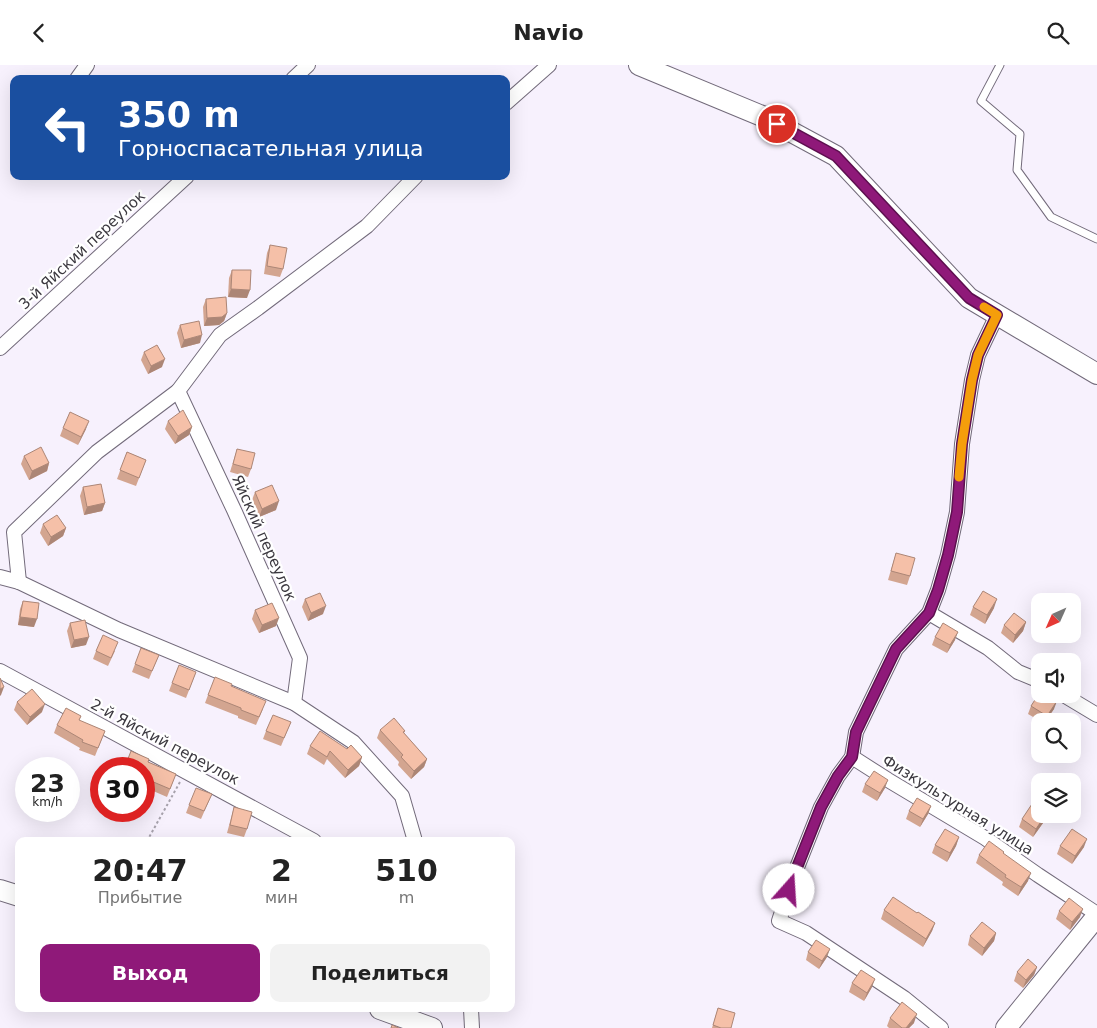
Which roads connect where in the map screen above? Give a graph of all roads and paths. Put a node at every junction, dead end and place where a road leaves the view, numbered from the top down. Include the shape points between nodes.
1 (308, 65) edge
2 (549, 65) edge
3 (640, 65) edge
4 (1000, 65) edge
5 (297, 75) edge
6 (510, 99) edge
7 (183, 180) edge
8 (410, 180) edge
9 (1097, 239) edge
10 (997, 315) junction
11 (0, 348) edge
12 (1097, 374) edge
13 (178, 391) junction
14 (2, 580) edge
15 (19, 582) junction
16 (929, 613) junction
17 (0, 671) edge
18 (1031, 677) edge
19 (294, 703) junction
20 (1077, 703) edge
21 (1097, 715) edge
22 (852, 757) junction
23 (186, 772) junction
24 (149, 837) edge
25 (307, 837) edge
26 (414, 837) edge
27 (0, 890) edge
28 (15, 895) edge
29 (1097, 915) edge
30 (388, 1012) edge
31 (471, 1012) edge
32 (432, 1028) edge
33 (472, 1028) edge
34 (941, 1028) edge
35 (1006, 1028) edge

1 - 5 street
2 - 6 street
3 - 10 street via 762,116 836,156 969,298
4 - 9 lane via 981,101 1020,134 1017,170 1051,217
7 - 11 street, 3-й Яйский переулок
8 - 13 street via 367,226 220,335
10 - 12 street
10 - 16 street via 978,355 972,380 962,444 957,512 943,572
13 - 15 street via 97,452 14,533
13 - 19 street, Яйский переулок via 300,658
14 - 15 street
15 - 19 street via 119,630
16 - 18 street
16 - 22 street via 896,649 856,732
17 - 23 street, 2-й Яйский переулок
19 - 26 street via 353,742 402,796
20 - 21 street
22 - 29 street, Физкультурная улица via 985,837
22 - 34 street via 821,807 779,921 806,933 904,998
23 - 24 path
23 - 25 street, 2-й Яйский переулок
27 - 28 street
29 - 35 street
30 - 32 street
31 - 33 street

